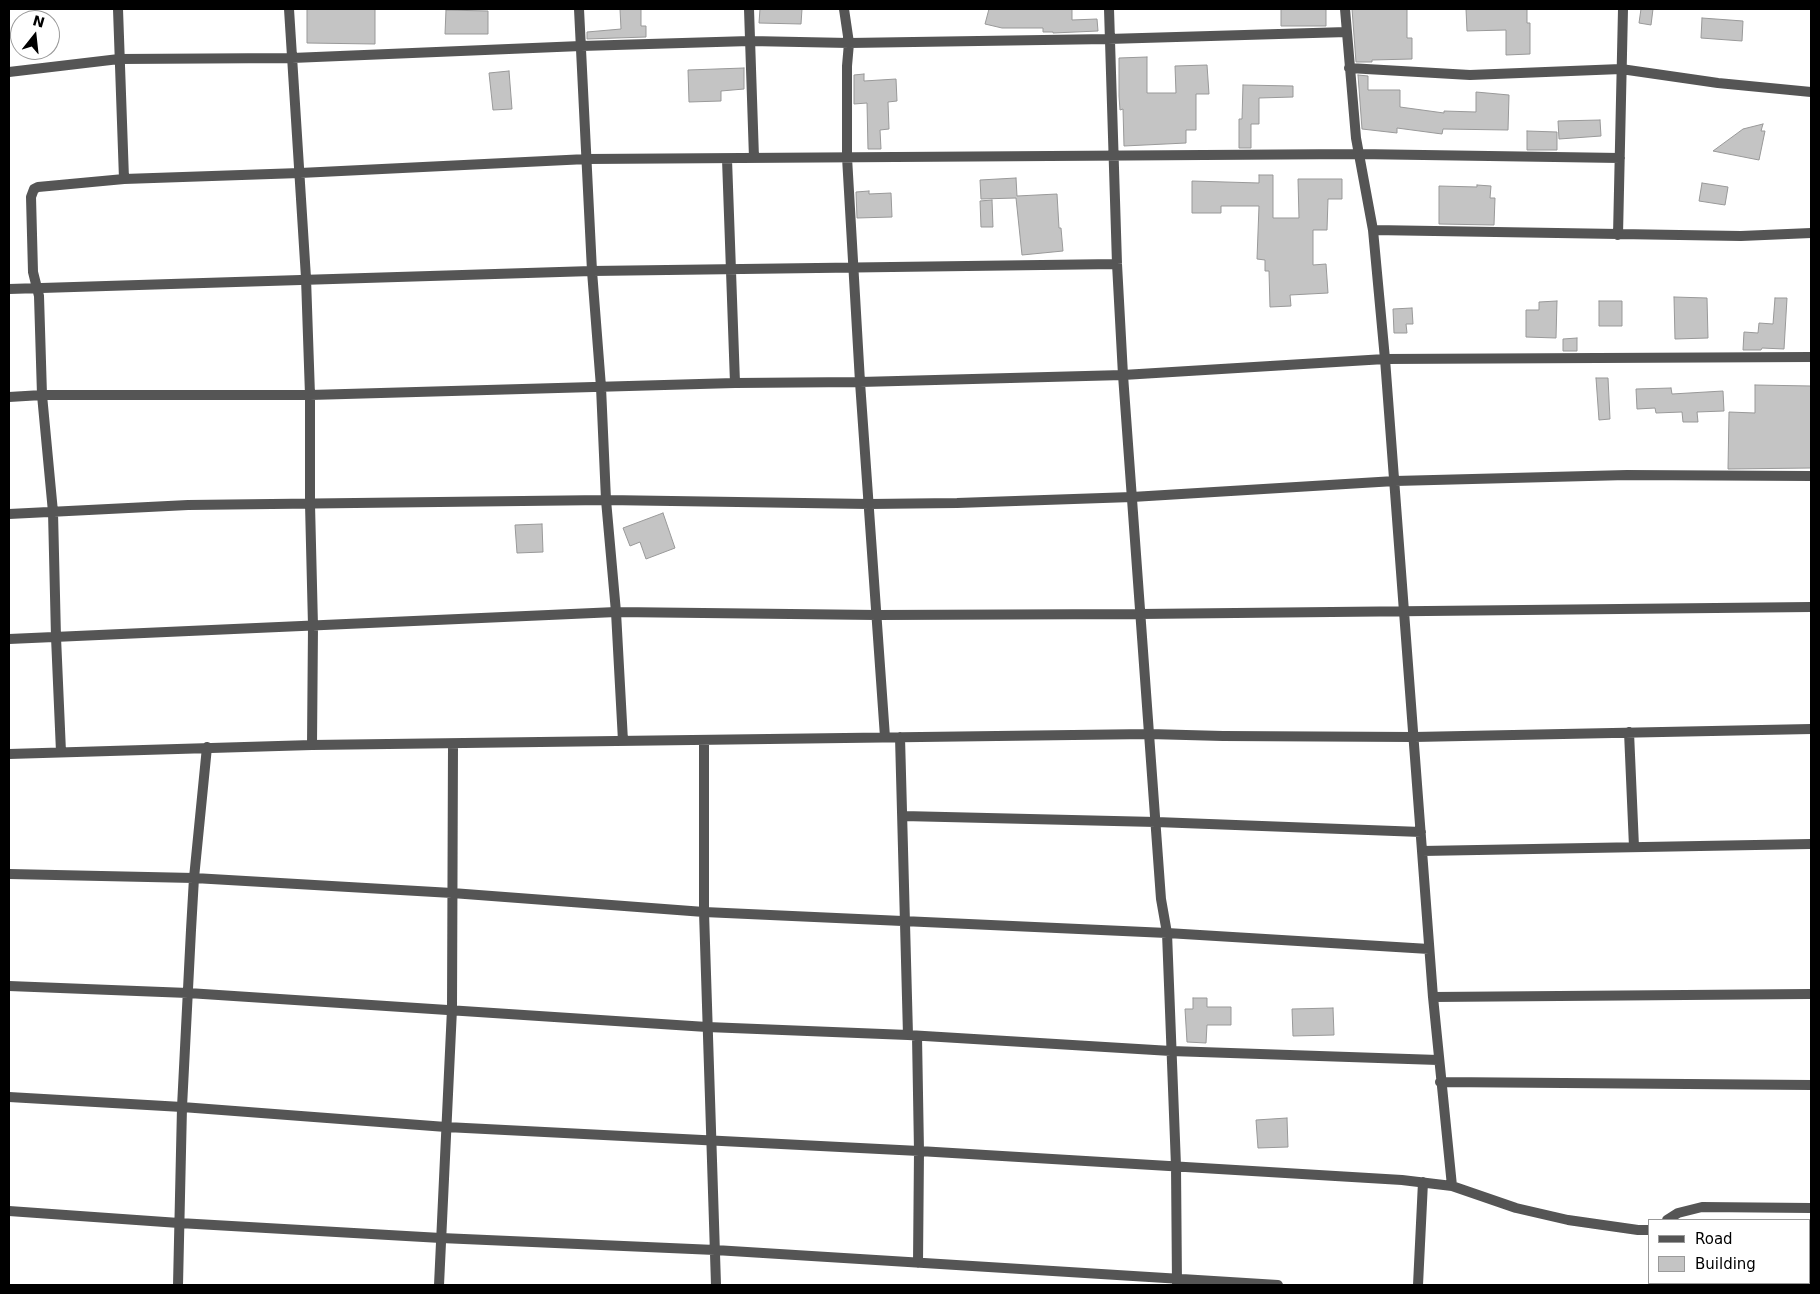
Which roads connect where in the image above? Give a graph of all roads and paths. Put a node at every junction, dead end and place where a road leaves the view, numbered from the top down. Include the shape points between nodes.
1 (118, 9) edge
2 (289, 9) edge
3 (579, 9) edge
4 (749, 9) edge
5 (844, 9) edge
6 (1109, 9) edge
7 (1345, 9) edge
8 (1624, 9) edge
9 (1347, 32) junction
10 (1108, 39) junction
11 (750, 41) junction
12 (849, 43) junction
13 (580, 46) junction
14 (292, 58) junction
15 (119, 59) junction
16 (1349, 68) junction
17 (1621, 69) junction
18 (9, 72) edge
19 (1811, 92) edge
20 (1113, 154) junction
21 (1358, 154) junction
22 (847, 157) junction
23 (754, 158) junction
24 (1620, 158) junction
25 (727, 159) junction
26 (587, 160) junction
27 (300, 173) junction
28 (124, 179) junction
29 (1373, 230) junction
30 (1811, 233) edge
31 (1618, 234) junction
32 (1117, 264) junction
33 (854, 267) junction
34 (731, 268) junction
35 (592, 271) junction
36 (306, 278) junction
37 (38, 288) junction
38 (9, 289) edge
39 (1811, 357) edge
40 (1385, 359) junction
41 (1123, 375) junction
42 (860, 382) junction
43 (735, 383) junction
44 (600, 387) junction
45 (42, 395) junction
46 (310, 395) junction
47 (9, 397) edge
48 (1811, 476) edge
49 (1395, 481) junction
50 (1132, 497) junction
51 (606, 500) junction
52 (310, 504) junction
53 (869, 504) junction
54 (53, 512) junction
55 (9, 514) edge
56 (1811, 607) edge
57 (1404, 611) junction
58 (616, 612) junction
59 (1140, 614) junction
60 (877, 615) junction
61 (313, 626) junction
62 (56, 637) junction
63 (9, 639) edge
64 (1811, 729) edge
65 (1630, 732) junction
66 (1149, 734) junction
67 (885, 737) junction
68 (900, 737) junction
69 (1414, 737) junction
70 (704, 740) junction
71 (623, 741) junction
72 (453, 744) junction
73 (312, 745) junction
74 (207, 747) junction
75 (61, 752) junction
76 (9, 754) edge
77 (903, 816) junction
78 (1156, 822) junction
79 (1421, 832) junction
80 (1811, 844) edge
81 (1634, 847) junction
82 (1422, 851) junction
83 (9, 874) edge
84 (194, 878) junction
85 (452, 893) junction
86 (704, 912) junction
87 (906, 922) junction
88 (1167, 933) junction
89 (1429, 949) junction
90 (9, 986) edge
91 (188, 993) junction
92 (1811, 994) edge
93 (1433, 998) junction
94 (452, 1009) junction
95 (707, 1026) junction
96 (912, 1036) junction
97 (1171, 1051) junction
98 (1438, 1060) junction
99 (1440, 1082) junction
100 (1811, 1085) edge
101 (9, 1097) edge
102 (182, 1107) junction
103 (446, 1127) junction
104 (710, 1140) junction
105 (919, 1151) junction
106 (1176, 1166) junction
107 (1422, 1182) junction
108 (1452, 1186) junction
109 (1811, 1208) edge
110 (9, 1211) edge
111 (1669, 1219) edge
112 (179, 1224) junction
113 (1648, 1230) edge
114 (441, 1238) junction
115 (715, 1250) junction
116 (918, 1263) junction
117 (1178, 1282) edge
118 (178, 1285) edge
119 (439, 1285) edge
120 (716, 1285) edge
121 (1278, 1285) edge
122 (1418, 1285) edge

1 - 15 street
2 - 14 street
3 - 13 street
4 - 11 street
5 - 12 street
6 - 10 street
7 - 9 street
8 - 17 street
9 - 10 street
9 - 16 street
10 - 12 street
10 - 20 street
11 - 12 street
11 - 13 street
11 - 23 street
12 - 22 street
13 - 14 street
13 - 26 street
14 - 15 street
14 - 27 street
15 - 18 street
15 - 28 street
16 - 17 street via 1470,74
16 - 21 street
17 - 19 street
17 - 24 street
20 - 21 street
20 - 22 street
20 - 32 street
21 - 24 street
21 - 29 street
22 - 23 street
22 - 33 street
23 - 25 street
24 - 31 street
25 - 26 street
25 - 34 street
26 - 27 street
26 - 35 street
27 - 28 street
27 - 36 street
28 - 37 street via 34,189 31,197 33,272
29 - 31 street
29 - 40 street
30 - 31 street via 1741,236
32 - 33 street
32 - 41 street
33 - 34 street
33 - 42 street
34 - 35 street
34 - 43 street
35 - 36 street
35 - 44 street
36 - 37 street
36 - 46 street
37 - 38 street
37 - 45 street
39 - 40 street
40 - 41 street
40 - 49 street
41 - 42 street
41 - 50 street
42 - 43 street
42 - 53 street
43 - 44 street
44 - 46 street
44 - 51 street
45 - 46 street
45 - 47 street
45 - 54 street
46 - 52 street
48 - 49 street via 1617,475
49 - 50 street
49 - 57 street
50 - 53 street
50 - 59 street
51 - 52 street
51 - 53 street
51 - 58 street
52 - 54 street
52 - 61 street
53 - 60 street
54 - 55 street
54 - 62 street
56 - 57 street
57 - 59 street
57 - 69 street
58 - 60 street
58 - 61 street
58 - 71 street
59 - 60 street
59 - 66 street
60 - 67 street
61 - 62 street
61 - 73 street
62 - 63 street
62 - 75 street
64 - 65 street
65 - 69 street
65 - 81 street
66 - 68 street
66 - 69 street
66 - 78 street
67 - 68 street
67 - 70 street
68 - 77 street
69 - 79 street
70 - 71 street
70 - 86 street
71 - 72 street
72 - 73 street
72 - 85 street
73 - 74 street
74 - 75 street
74 - 84 street
75 - 76 street
77 - 78 street
77 - 87 street
78 - 79 street
78 - 88 street via 1161,899
79 - 82 street
80 - 81 street
81 - 82 street
82 - 89 street
83 - 84 street
84 - 85 street
84 - 91 street
85 - 86 street
85 - 94 street
86 - 87 street
86 - 95 street
87 - 88 street
87 - 96 street
88 - 89 street
88 - 97 street
89 - 93 street
90 - 91 street
91 - 94 street
91 - 102 street
92 - 93 street
93 - 98 street
94 - 95 street
94 - 103 street
95 - 96 street
95 - 104 street
96 - 97 street
96 - 105 street
97 - 98 street
97 - 106 street
98 - 99 street
99 - 100 street
99 - 108 street
101 - 102 street
102 - 103 street
102 - 112 street
103 - 104 street
103 - 114 street
104 - 105 street
104 - 115 street
105 - 106 street
105 - 116 street
106 - 107 street
106 - 117 street
107 - 108 street
107 - 122 street
108 - 113 street via 1516,1208 1568,1220
109 - 111 street via 1702,1207
110 - 112 street
112 - 114 street
112 - 118 street
114 - 115 street
114 - 119 street
115 - 116 street
115 - 120 street
116 - 117 street
117 - 121 street

